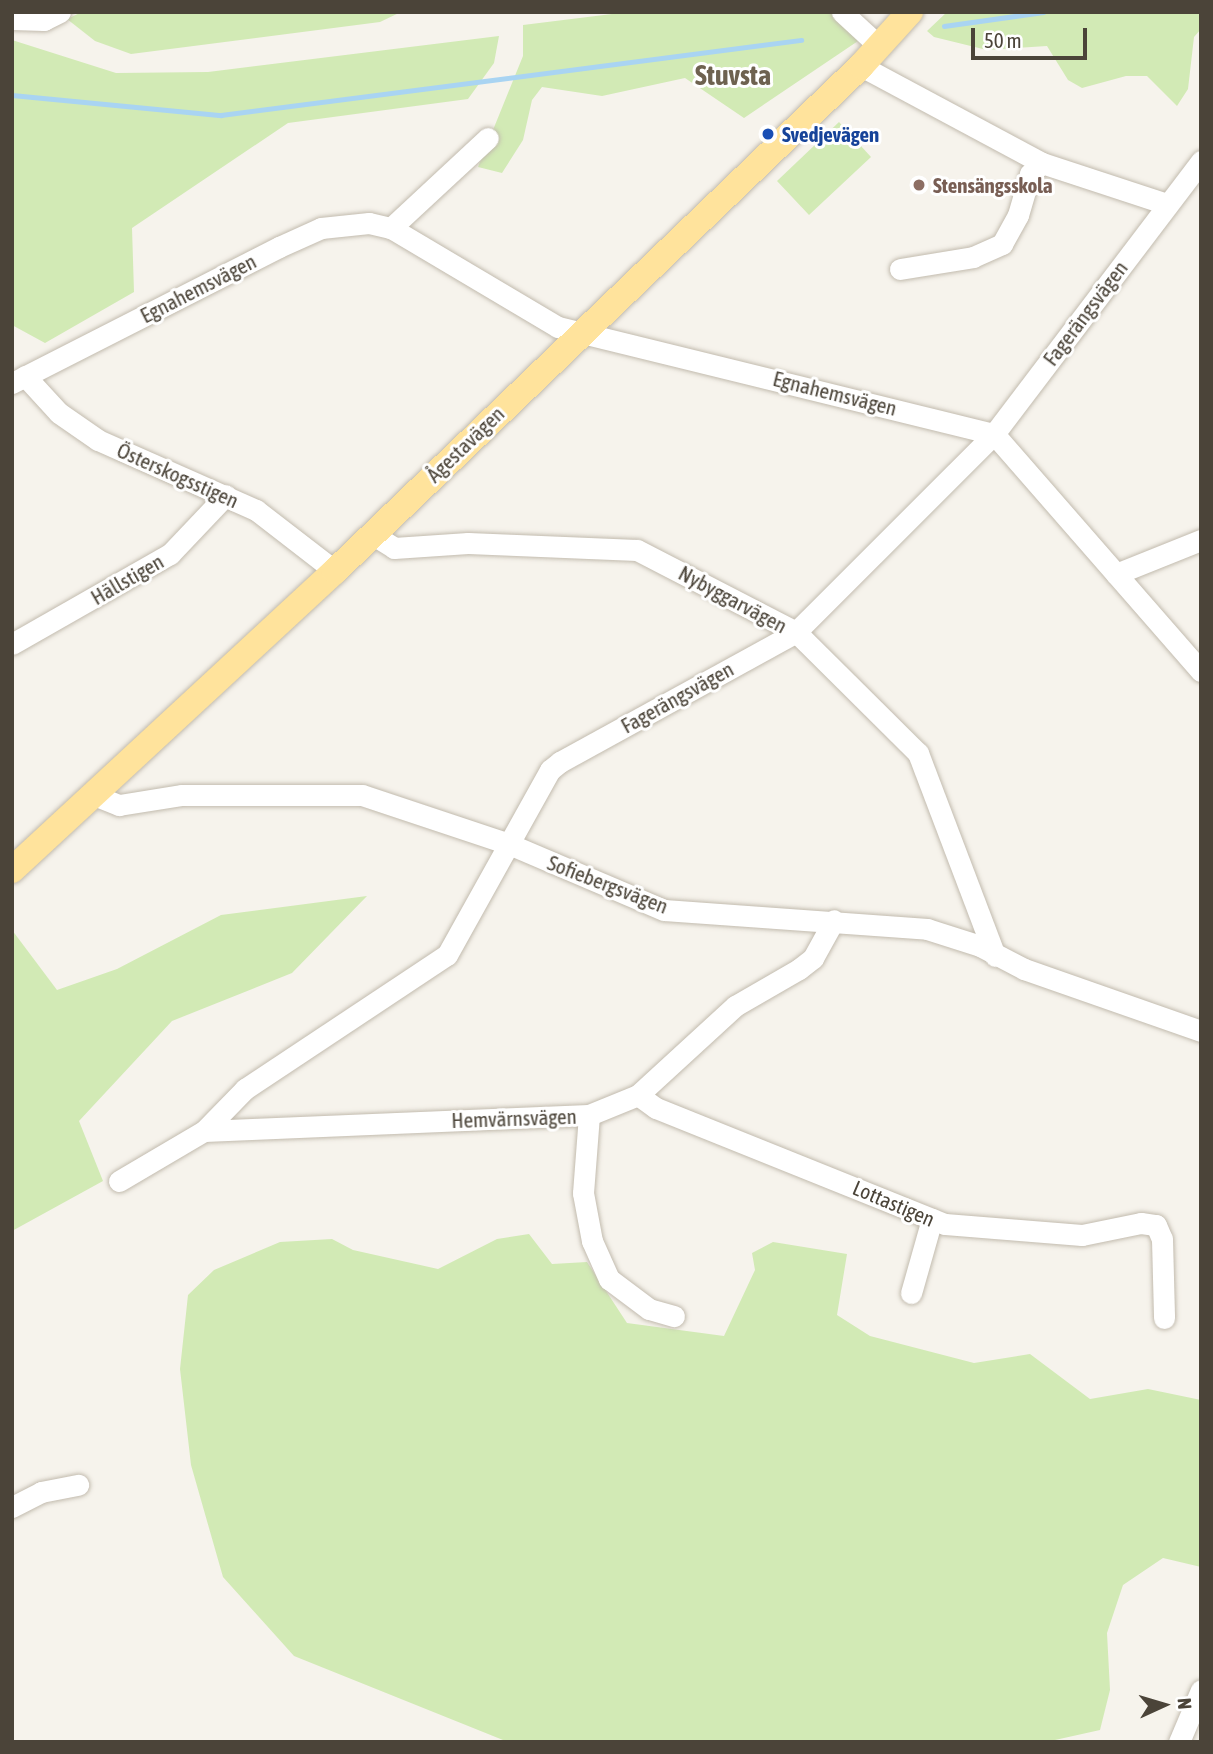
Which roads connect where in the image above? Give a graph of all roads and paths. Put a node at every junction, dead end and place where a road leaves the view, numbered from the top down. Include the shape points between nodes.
1 (60, 12) edge
2 (842, 12) edge
3 (910, 12) edge
4 (12, 19) edge
5 (879, 46) junction
6 (862, 66) junction
7 (488, 138) dead end
8 (1201, 161) edge
9 (1042, 163) junction
10 (1167, 204) junction
11 (391, 228) junction
12 (900, 270) dead end
13 (584, 331) junction
14 (19, 380) edge
15 (994, 435) junction
16 (226, 495) junction
17 (372, 534) junction
18 (1201, 540) edge
19 (335, 570) junction
20 (1116, 574) junction
21 (796, 632) junction
22 (12, 644) edge
23 (1201, 671) edge
24 (94, 794) junction
25 (509, 844) junction
26 (12, 870) edge
27 (834, 920) junction
28 (995, 956) junction
29 (1201, 1031) edge
30 (638, 1095) junction
31 (589, 1115) junction
32 (204, 1131) junction
33 (119, 1181) dead end
34 (932, 1219) junction
35 (911, 1293) dead end
36 (674, 1316) dead end
37 (1164, 1318) dead end
38 (78, 1485) dead end
39 (12, 1507) edge
40 (1201, 1690) edge
41 (1179, 1742) edge

1 - 4 street via 44,20
2 - 5 street
3 - 5 main road, Ågestavägen
5 - 6 main road, Ågestavägen
6 - 9 street
6 - 13 main road, Ågestavägen
7 - 11 street
8 - 10 street, Fagerängsvägen
9 - 10 street
9 - 12 street via 1030,174 1018,215 1002,244 973,257
10 - 15 street, Fagerängsvägen
11 - 13 street, Egnahemsvägen via 542,319
11 - 14 street, Egnahemsvägen via 347,223 321,228
13 - 15 street, Egnahemsvägen
13 - 17 main road, Ågestavägen
14 - 16 street, Österskogsstigen via 98,440
15 - 20 street
15 - 21 street, Fagerängsvägen
16 - 19 street, Österskogsstigen via 276,522
16 - 22 street, Hällstigen via 170,554
17 - 19 main road, Ågestavägen
17 - 21 street, Nybyggarvägen via 394,548 468,543 637,550
18 - 20 street
19 - 24 main road, Ågestavägen
20 - 23 street
21 - 25 street, Fagerängsvägen via 560,762 550,770
21 - 28 street, Nybyggarvägen via 918,753
24 - 25 street, Sofiebergsvägen via 119,806 182,795 342,792
24 - 26 main road, Ågestavägen
25 - 27 street, Sofiebergsvägen via 664,910
25 - 32 street, Fagerängsvägen via 447,955 245,1089
27 - 28 street, Sofiebergsvägen via 927,929 980,946
27 - 30 street, Hemvärnsvägen via 813,958 735,1006
28 - 29 street, Sofiebergsvägen
30 - 31 street, Hemvärnsvägen
30 - 34 street, Lottastigen via 656,1108
31 - 32 street, Hemvärnsvägen
31 - 36 street via 583,1193 592,1241 608,1279 649,1308
32 - 33 street, Fagerängsvägen
34 - 35 street
34 - 37 street, Lottastigen via 944,1224 1064,1234 1156,1225 1162,1239
38 - 39 street via 41,1492
40 - 41 street

